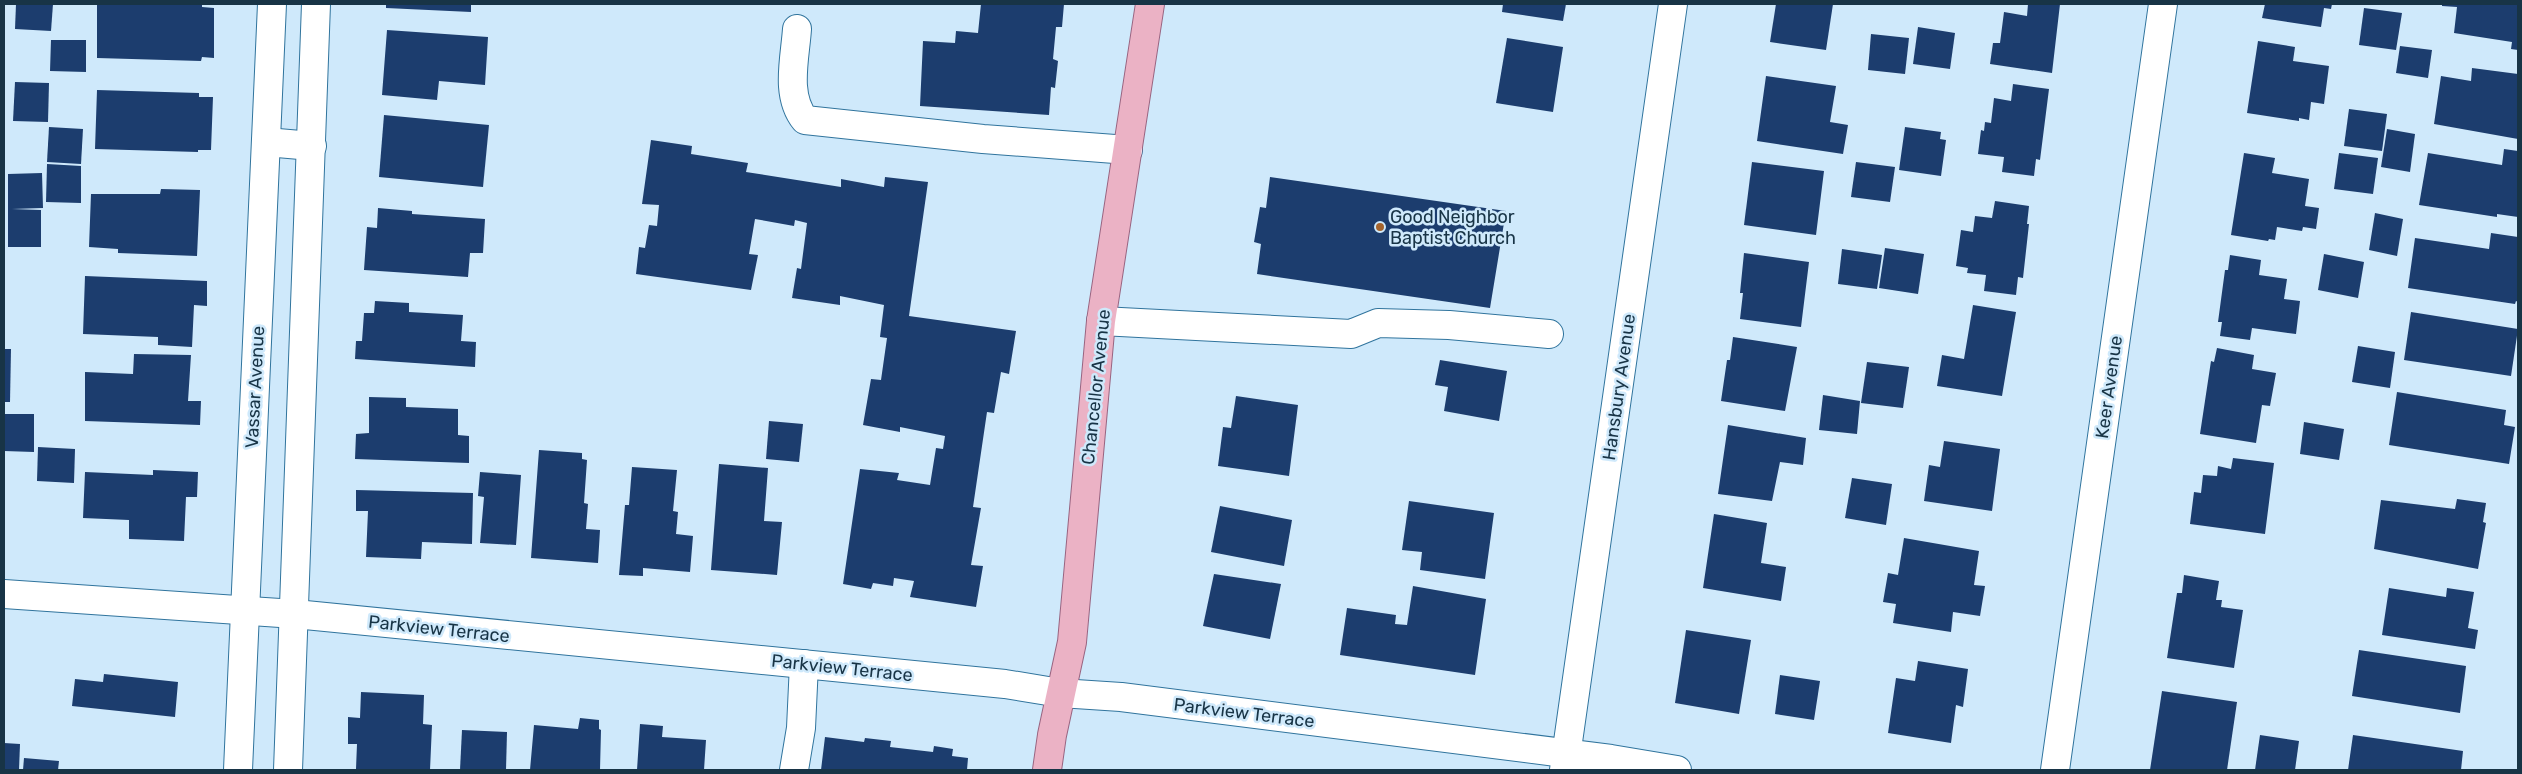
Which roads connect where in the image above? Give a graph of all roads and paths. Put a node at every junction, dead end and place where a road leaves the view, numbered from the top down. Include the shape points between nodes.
1 (272, 4) edge
2 (316, 4) edge
3 (1150, 4) edge
4 (1673, 4) edge
5 (2163, 4) edge
6 (797, 29) dead end
7 (266, 142) junction
8 (312, 146) junction
9 (1128, 150) junction
10 (1101, 321) junction
11 (1549, 334) dead end
12 (4, 594) edge
13 (244, 611) junction
14 (295, 614) junction
15 (804, 664) junction
16 (1060, 693) junction
17 (1565, 762) edge
18 (238, 770) edge
19 (288, 770) edge
20 (794, 770) edge
21 (1047, 770) edge
22 (1677, 770) edge
23 (2055, 770) edge

1 - 7 street, Vassar Avenue
2 - 8 street
3 - 9 main road, Chancellor Avenue
4 - 17 street, Hansbury Avenue
5 - 23 street, Keer Avenue
6 - 9 street via 793,96 797,110 805,120
7 - 8 street
7 - 13 street, Vassar Avenue
8 - 14 street
9 - 10 main road, Chancellor Avenue
10 - 11 street via 1351,334 1378,323 1449,324
10 - 16 main road, Chancellor Avenue via 1072,642
12 - 13 street, Parkview Terrace
13 - 14 street, Parkview Terrace
13 - 18 street, Vassar Avenue
14 - 15 street, Parkview Terrace
14 - 19 street
15 - 16 street, Parkview Terrace via 1005,684
15 - 20 street via 801,728
16 - 17 street, Parkview Terrace via 1131,698
16 - 21 main road, Chancellor Avenue
17 - 22 street, Parkview Terrace

